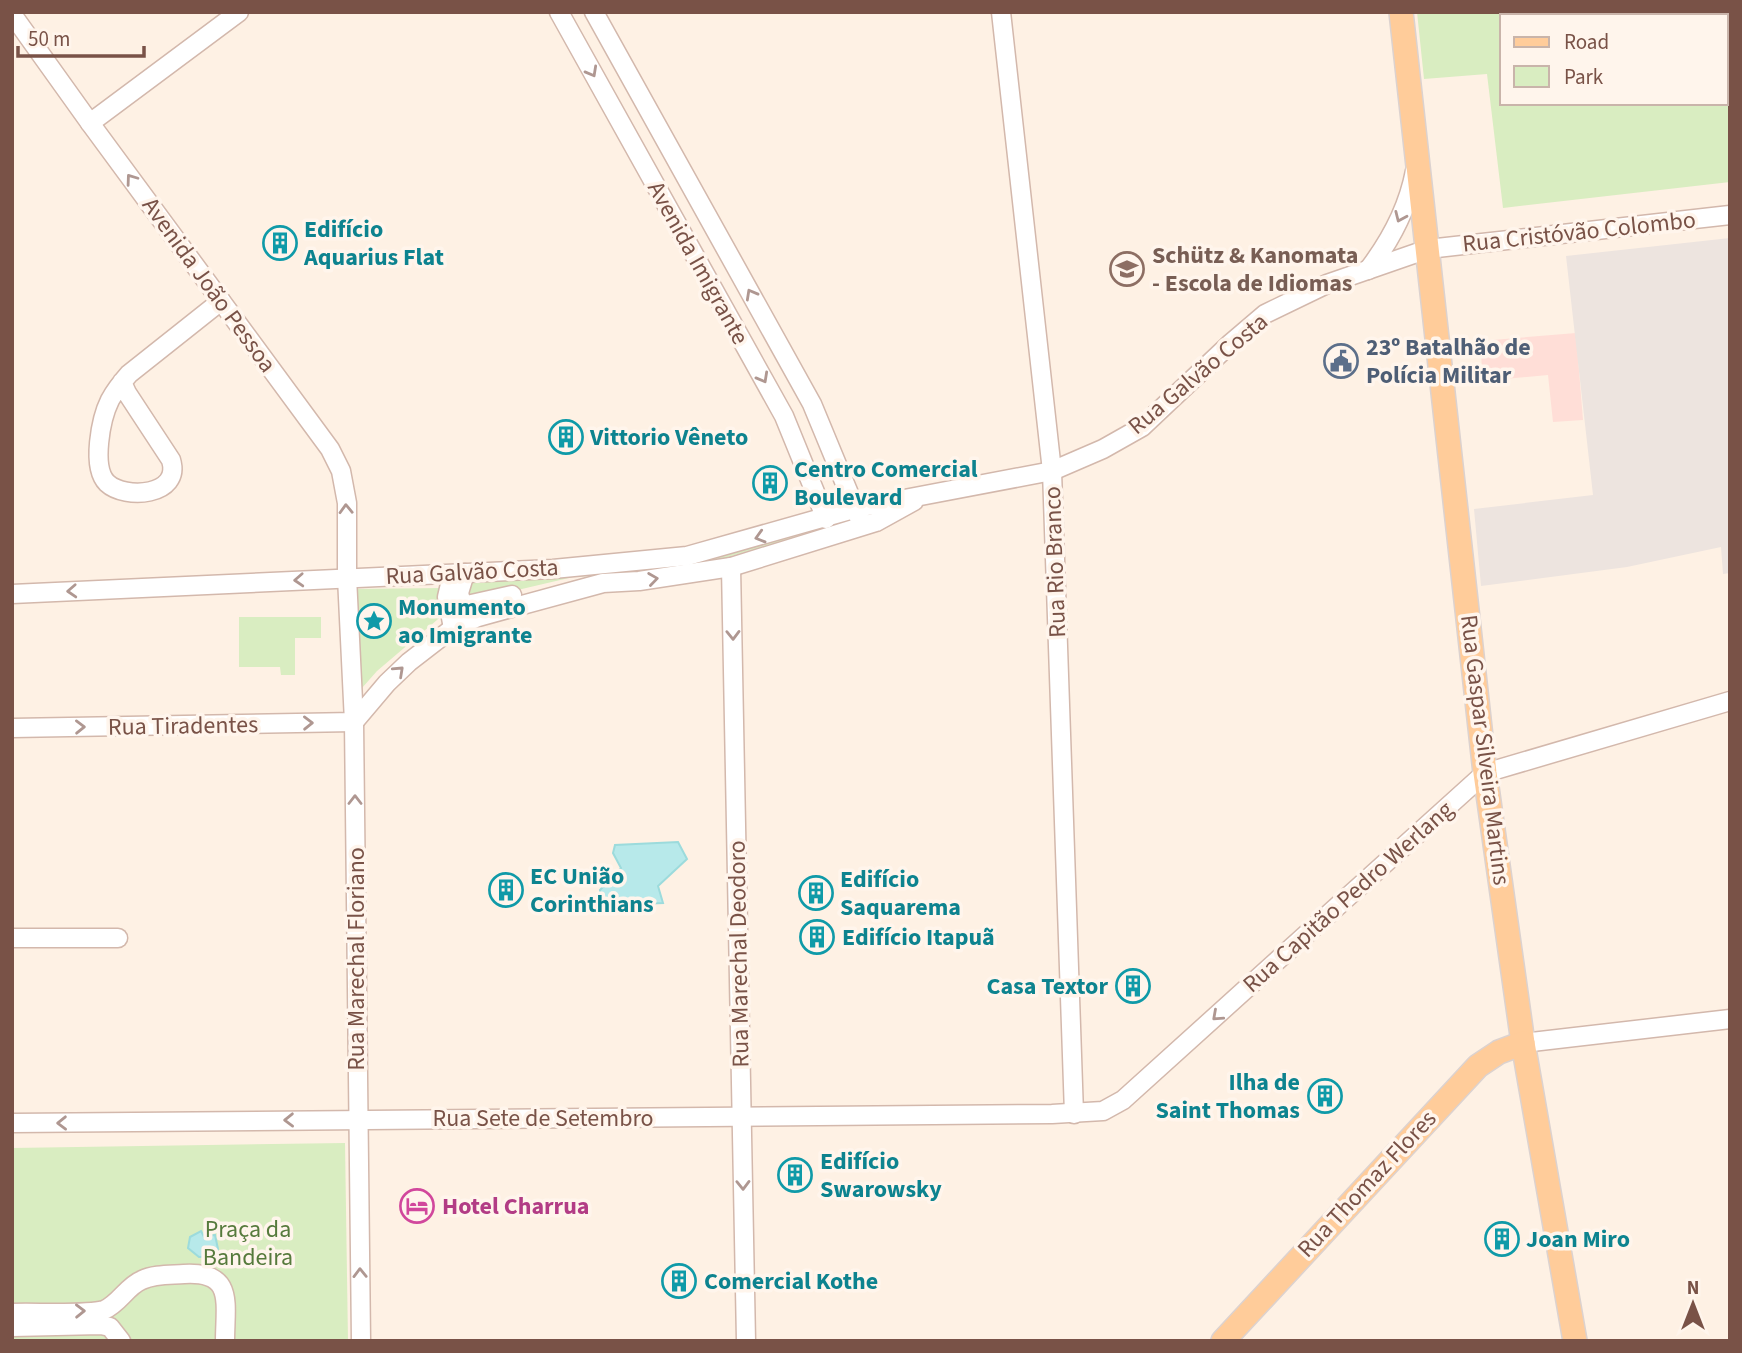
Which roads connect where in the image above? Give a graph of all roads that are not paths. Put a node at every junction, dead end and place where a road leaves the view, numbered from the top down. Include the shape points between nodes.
1 (239, 12) edge
2 (559, 12) edge
3 (594, 12) edge
4 (1002, 12) edge
5 (1401, 12) edge
6 (12, 14) edge
7 (90, 123) junction
8 (1418, 157) junction
9 (1730, 215) edge
10 (1428, 249) junction
11 (1368, 270) junction
12 (221, 301) junction
13 (122, 382) junction
14 (1052, 471) junction
15 (923, 495) junction
16 (857, 508) junction
17 (826, 519) junction
18 (857, 528) junction
19 (731, 567) junction
20 (459, 574) junction
21 (347, 577) junction
22 (603, 583) junction
23 (12, 594) edge
24 (453, 628) junction
25 (1730, 701) edge
26 (354, 722) junction
27 (12, 728) edge
28 (1485, 773) junction
29 (12, 938) edge
30 (118, 938) dead end
31 (1730, 1019) edge
32 (1523, 1043) junction
33 (1074, 1114) junction
34 (742, 1117) junction
35 (358, 1120) junction
36 (12, 1123) edge
37 (12, 1313) edge
38 (12, 1327) edge
39 (121, 1341) edge
40 (225, 1341) edge
41 (361, 1341) edge
42 (746, 1341) edge
43 (1223, 1341) edge
44 (1575, 1341) edge

1 - 7 street
2 -> 17 street, Avenida Imigrante via 784,416
16 -> 3 street, Avenida Imigrante via 813,404
4 - 14 street, Rua Rio Branco
5 - 8 main road, Rua Gaspar Silveira Martins
6 - 7 street, Avenida João Pessoa
12 -> 7 street, Avenida João Pessoa
8 - 10 main road, Rua Gaspar Silveira Martins
8 -> 11 street, Rua Gaspar Silveira Martins via 1402,213
9 - 10 street, Rua Cristóvão Colombo
10 - 11 street, Rua Galvão Costa
10 - 28 main road, Rua Gaspar Silveira Martins
11 - 14 street, Rua Galvão Costa via 1265,314 1142,427
12 - 13 street
21 -> 12 street, Avenida João Pessoa via 347,503 337,461
13 - 13 street via 171,460 174,470 166,485 127,492 104,481 99,466 102,421
14 - 15 street, Rua Galvão Costa
14 - 33 street, Rua Rio Branco
15 - 16 street, Rua Galvão Costa
15 - 18 street, Rua Galvão Costa via 885,518
16 - 17 street, Rua Galvão Costa
16 - 18 street via 861,521
17 -> 20 street, Rua Galvão Costa via 687,556
18 - 19 street, Rua Galvão Costa
22 -> 19 street, Rua Galvão Costa
19 -> 34 street, Rua Marechal Deodoro
20 - 21 street, Rua Galvão Costa
20 - 22 street via 460,600 467,605 573,584
20 - 24 street via 447,597
21 -> 23 street, Rua Galvão Costa
21 - 26 street, Rua Marechal Floriano
22 - 24 street, Rua Galvão Costa via 509,607
26 -> 24 street, Rua Galvão Costa via 387,683
25 - 28 street, Rua Capitão Pedro Werlang
27 -> 26 street, Rua Tiradentes
35 -> 26 street, Rua Marechal Floriano
28 - 32 main road, Rua Gaspar Silveira Martins
28 -> 33 street, Rua Capitão Pedro Werlang via 1123,1100 1103,1111
29 - 30 street
31 - 32 street
32 - 43 main road, Rua Thomaz Flores via 1478,1066
32 - 44 main road, Rua Gaspar Silveira Martins
33 - 34 street, Rua Sete de Setembro
34 - 35 street, Rua Sete de Setembro
34 -> 42 street, Rua Marechal Deodoro
35 -> 36 street, Rua Sete de Setembro
41 -> 35 street, Rua Marechal Floriano
37 -> 40 street via 101,1311 140,1280 197,1273 212,1276 221,1284
38 - 39 street via 101,1325 110,1327

